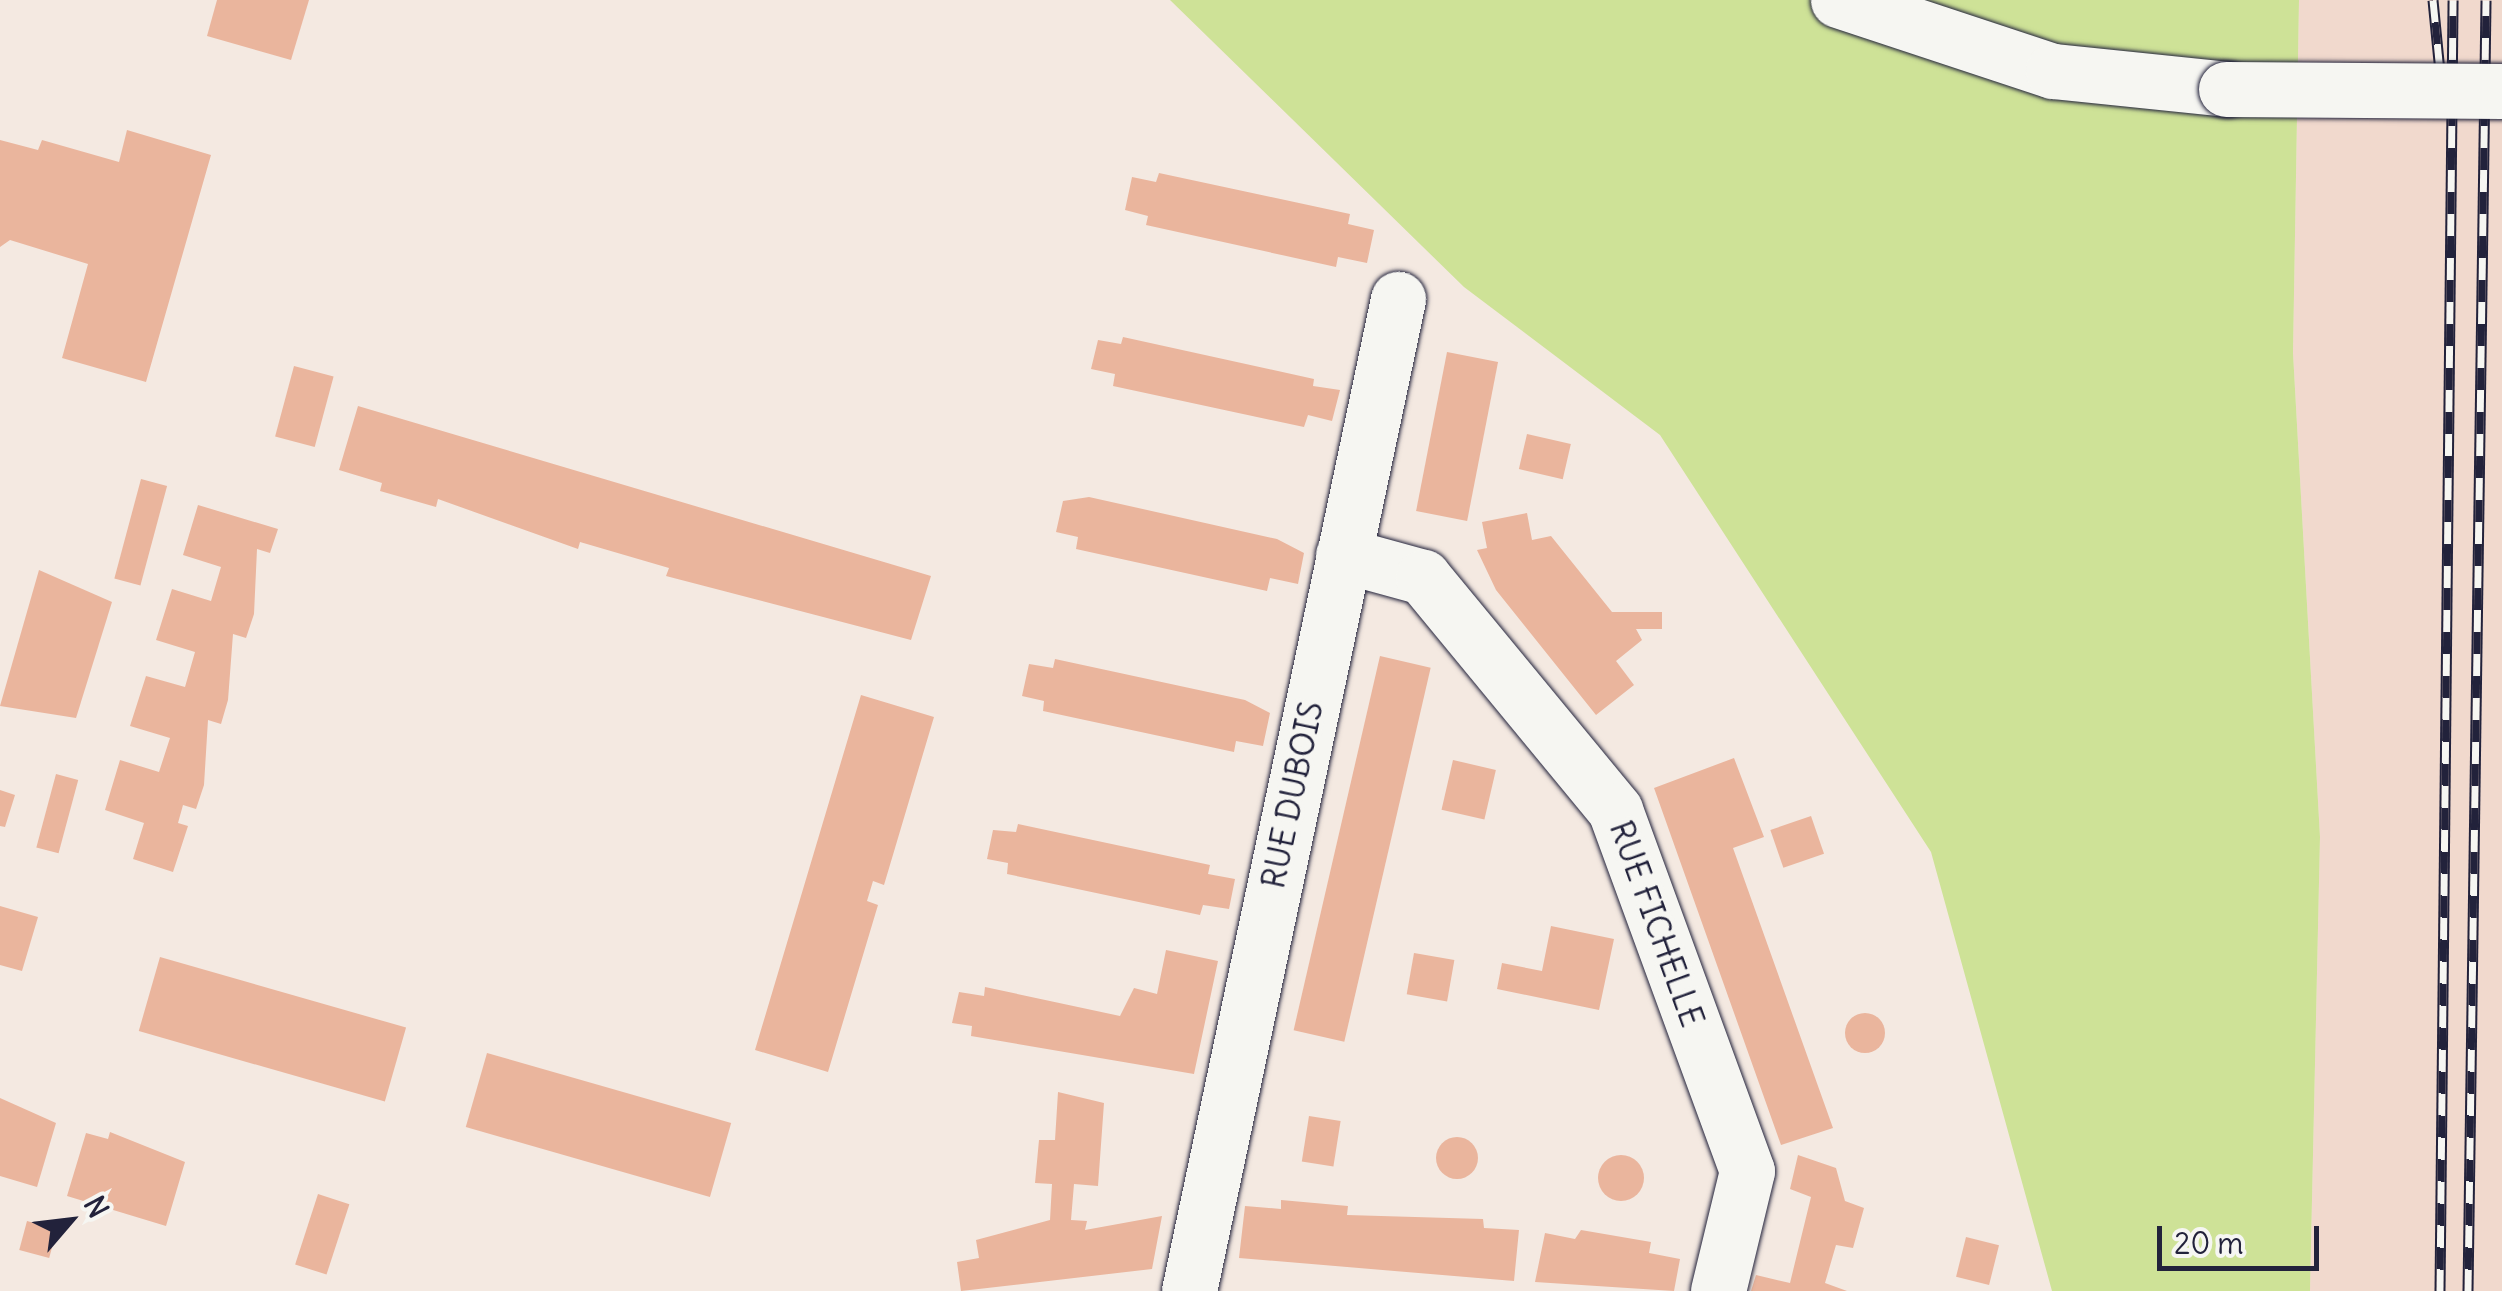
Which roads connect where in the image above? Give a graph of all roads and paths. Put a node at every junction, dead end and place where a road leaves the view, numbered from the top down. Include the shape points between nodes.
1 (1838, 0) edge
2 (2502, 91) edge
3 (1398, 299) dead end
4 (1343, 555) junction
5 (1189, 1291) edge
6 (1718, 1291) edge

1 - 2 street, bridge via 2053,71 2226,90
3 - 4 street, RUE DUBOIS
4 - 5 street, RUE DUBOIS
4 - 6 street, RUE FICHELLE via 1423,577 1614,810 1746,1171

